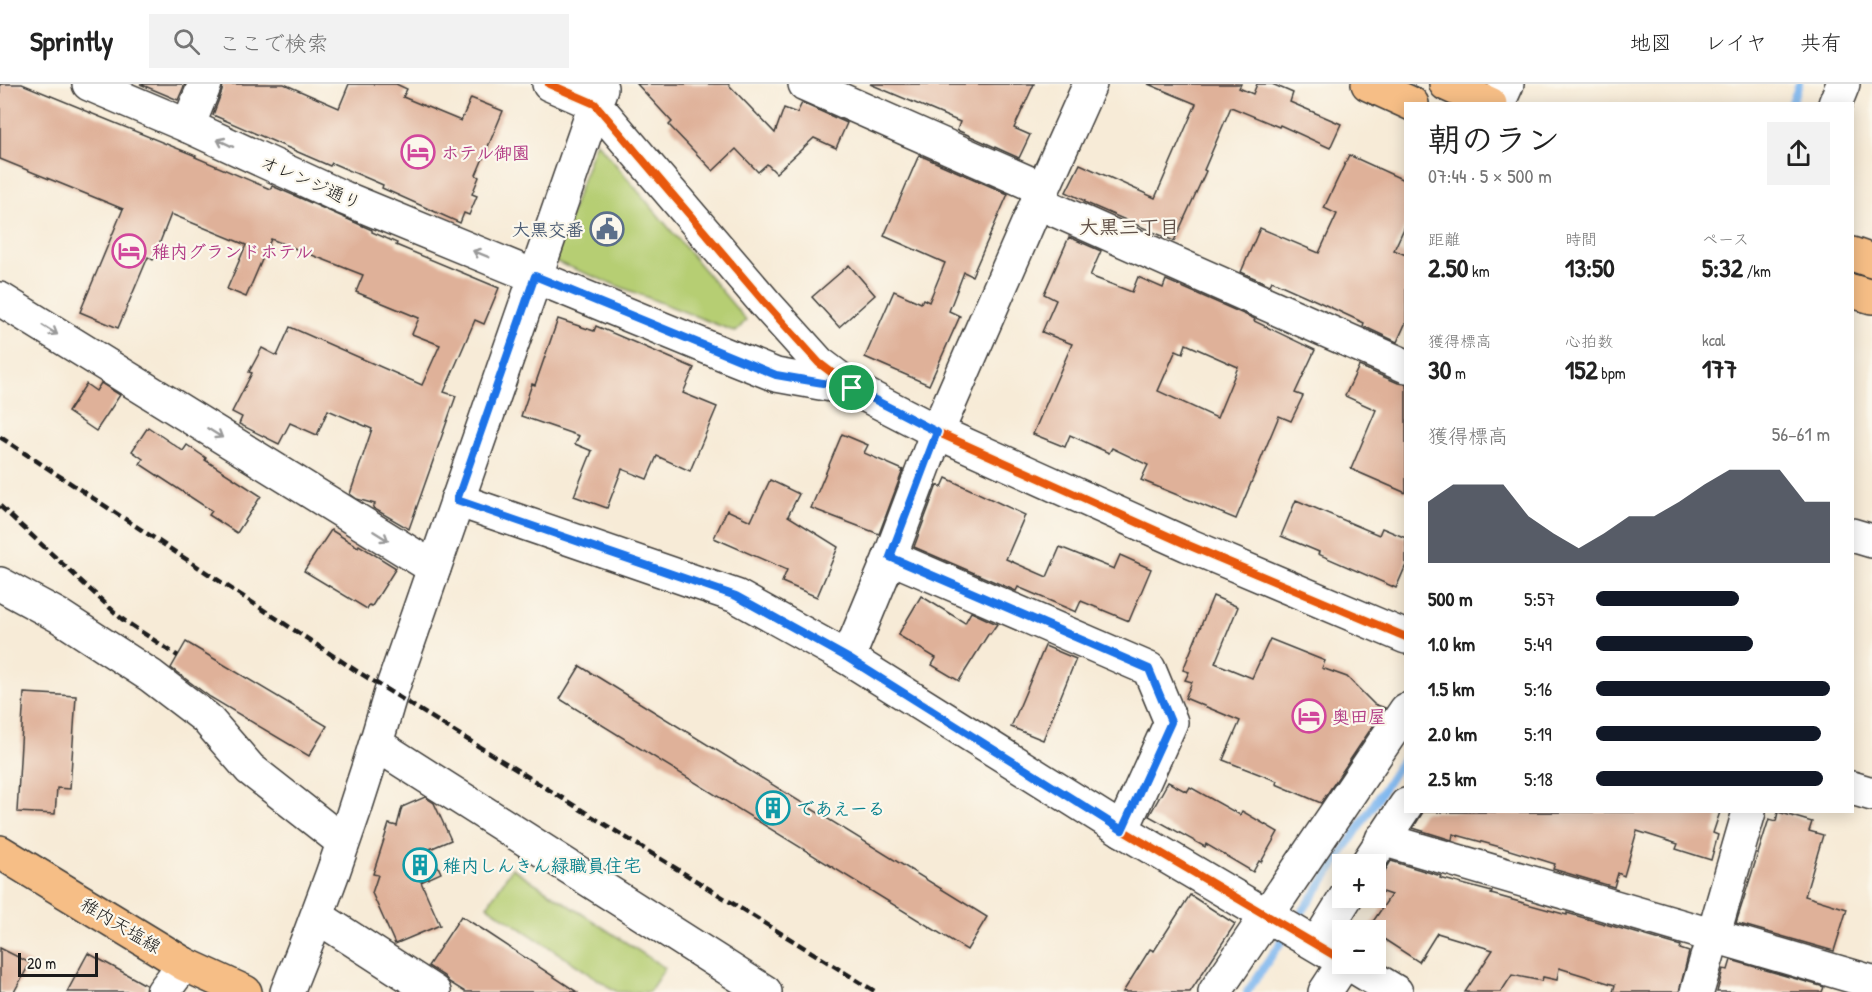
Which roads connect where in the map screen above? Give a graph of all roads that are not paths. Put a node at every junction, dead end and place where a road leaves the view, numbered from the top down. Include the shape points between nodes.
1 (88, 84) edge
2 (205, 84) edge
3 (549, 84) edge
4 (806, 84) edge
5 (1090, 84) edge
6 (1368, 84) edge
7 (1446, 84) edge
8 (1507, 84) edge
9 (1843, 84) edge
10 (599, 94) edge
11 (1408, 102) edge
12 (1486, 102) edge
13 (1499, 102) edge
14 (1835, 102) edge
15 (188, 126) junction
16 (1040, 195) junction
17 (1854, 255) edge
18 (1872, 261) edge
19 (535, 276) junction
20 (1854, 292) edge
21 (1872, 297) edge
22 (0, 299) edge
23 (1404, 365) edge
24 (852, 388) junction
25 (937, 432) junction
26 (457, 500) junction
27 (1854, 536) edge
28 (1872, 541) edge
29 (890, 557) junction
30 (434, 568) junction
31 (0, 584) edge
32 (1404, 635) edge
33 (848, 658) junction
34 (1404, 713) edge
35 (376, 744) junction
36 (1854, 789) edge
37 (1872, 794) edge
38 (1404, 808) edge
39 (1749, 813) edge
40 (1122, 830) junction
41 (343, 842) junction
42 (1375, 851) edge
43 (0, 852) edge
44 (1343, 908) edge
45 (318, 916) junction
46 (1273, 918) junction
47 (1713, 936) junction
48 (1329, 952) edge
49 (184, 964) junction
50 (1366, 974) edge
51 (1872, 982) edge
52 (163, 992) edge
53 (245, 992) edge
54 (287, 992) edge
55 (434, 992) edge
56 (765, 992) edge
57 (1215, 992) edge
58 (1325, 992) edge
59 (1396, 992) edge
60 (1697, 992) edge

1 - 15 street, オレンジ通り
2 - 15 street
3 - 10 street
4 - 16 street
5 - 16 street
6 - 11 main road
7 - 12 main road
8 - 13 street
9 - 14 street
10 - 19 street
10 - 24 street via 727,259 819,363
19 -> 15 street, オレンジ通り via 344,198
16 - 23 street
16 - 25 street
17 - 18 main road
19 - 24 street, オレンジ通り via 776,375
19 - 26 street
20 - 21 main road
22 -> 30 street
24 - 25 street
25 - 29 street
25 - 32 street via 1188,545
26 - 30 street
26 - 33 street via 736,596
27 - 28 street
29 - 33 street
29 - 40 street via 1149,669 1171,722
30 - 35 street
31 - 41 street via 59,616 151,676 206,718 250,769
33 - 40 street
34 - 46 street
35 - 41 street
35 - 56 street
36 - 37 street
38 - 42 street
39 - 47 street
40 - 46 street
41 - 45 street
42 - 47 street
43 - 49 main road, 稚内天塩線
44 - 48 street
45 - 54 street
45 - 55 street
46 - 48 street
46 - 57 street
47 - 51 street
47 - 60 street
48 - 58 street
49 - 52 street
49 - 53 main road, 稚内天塩線
50 - 59 street

